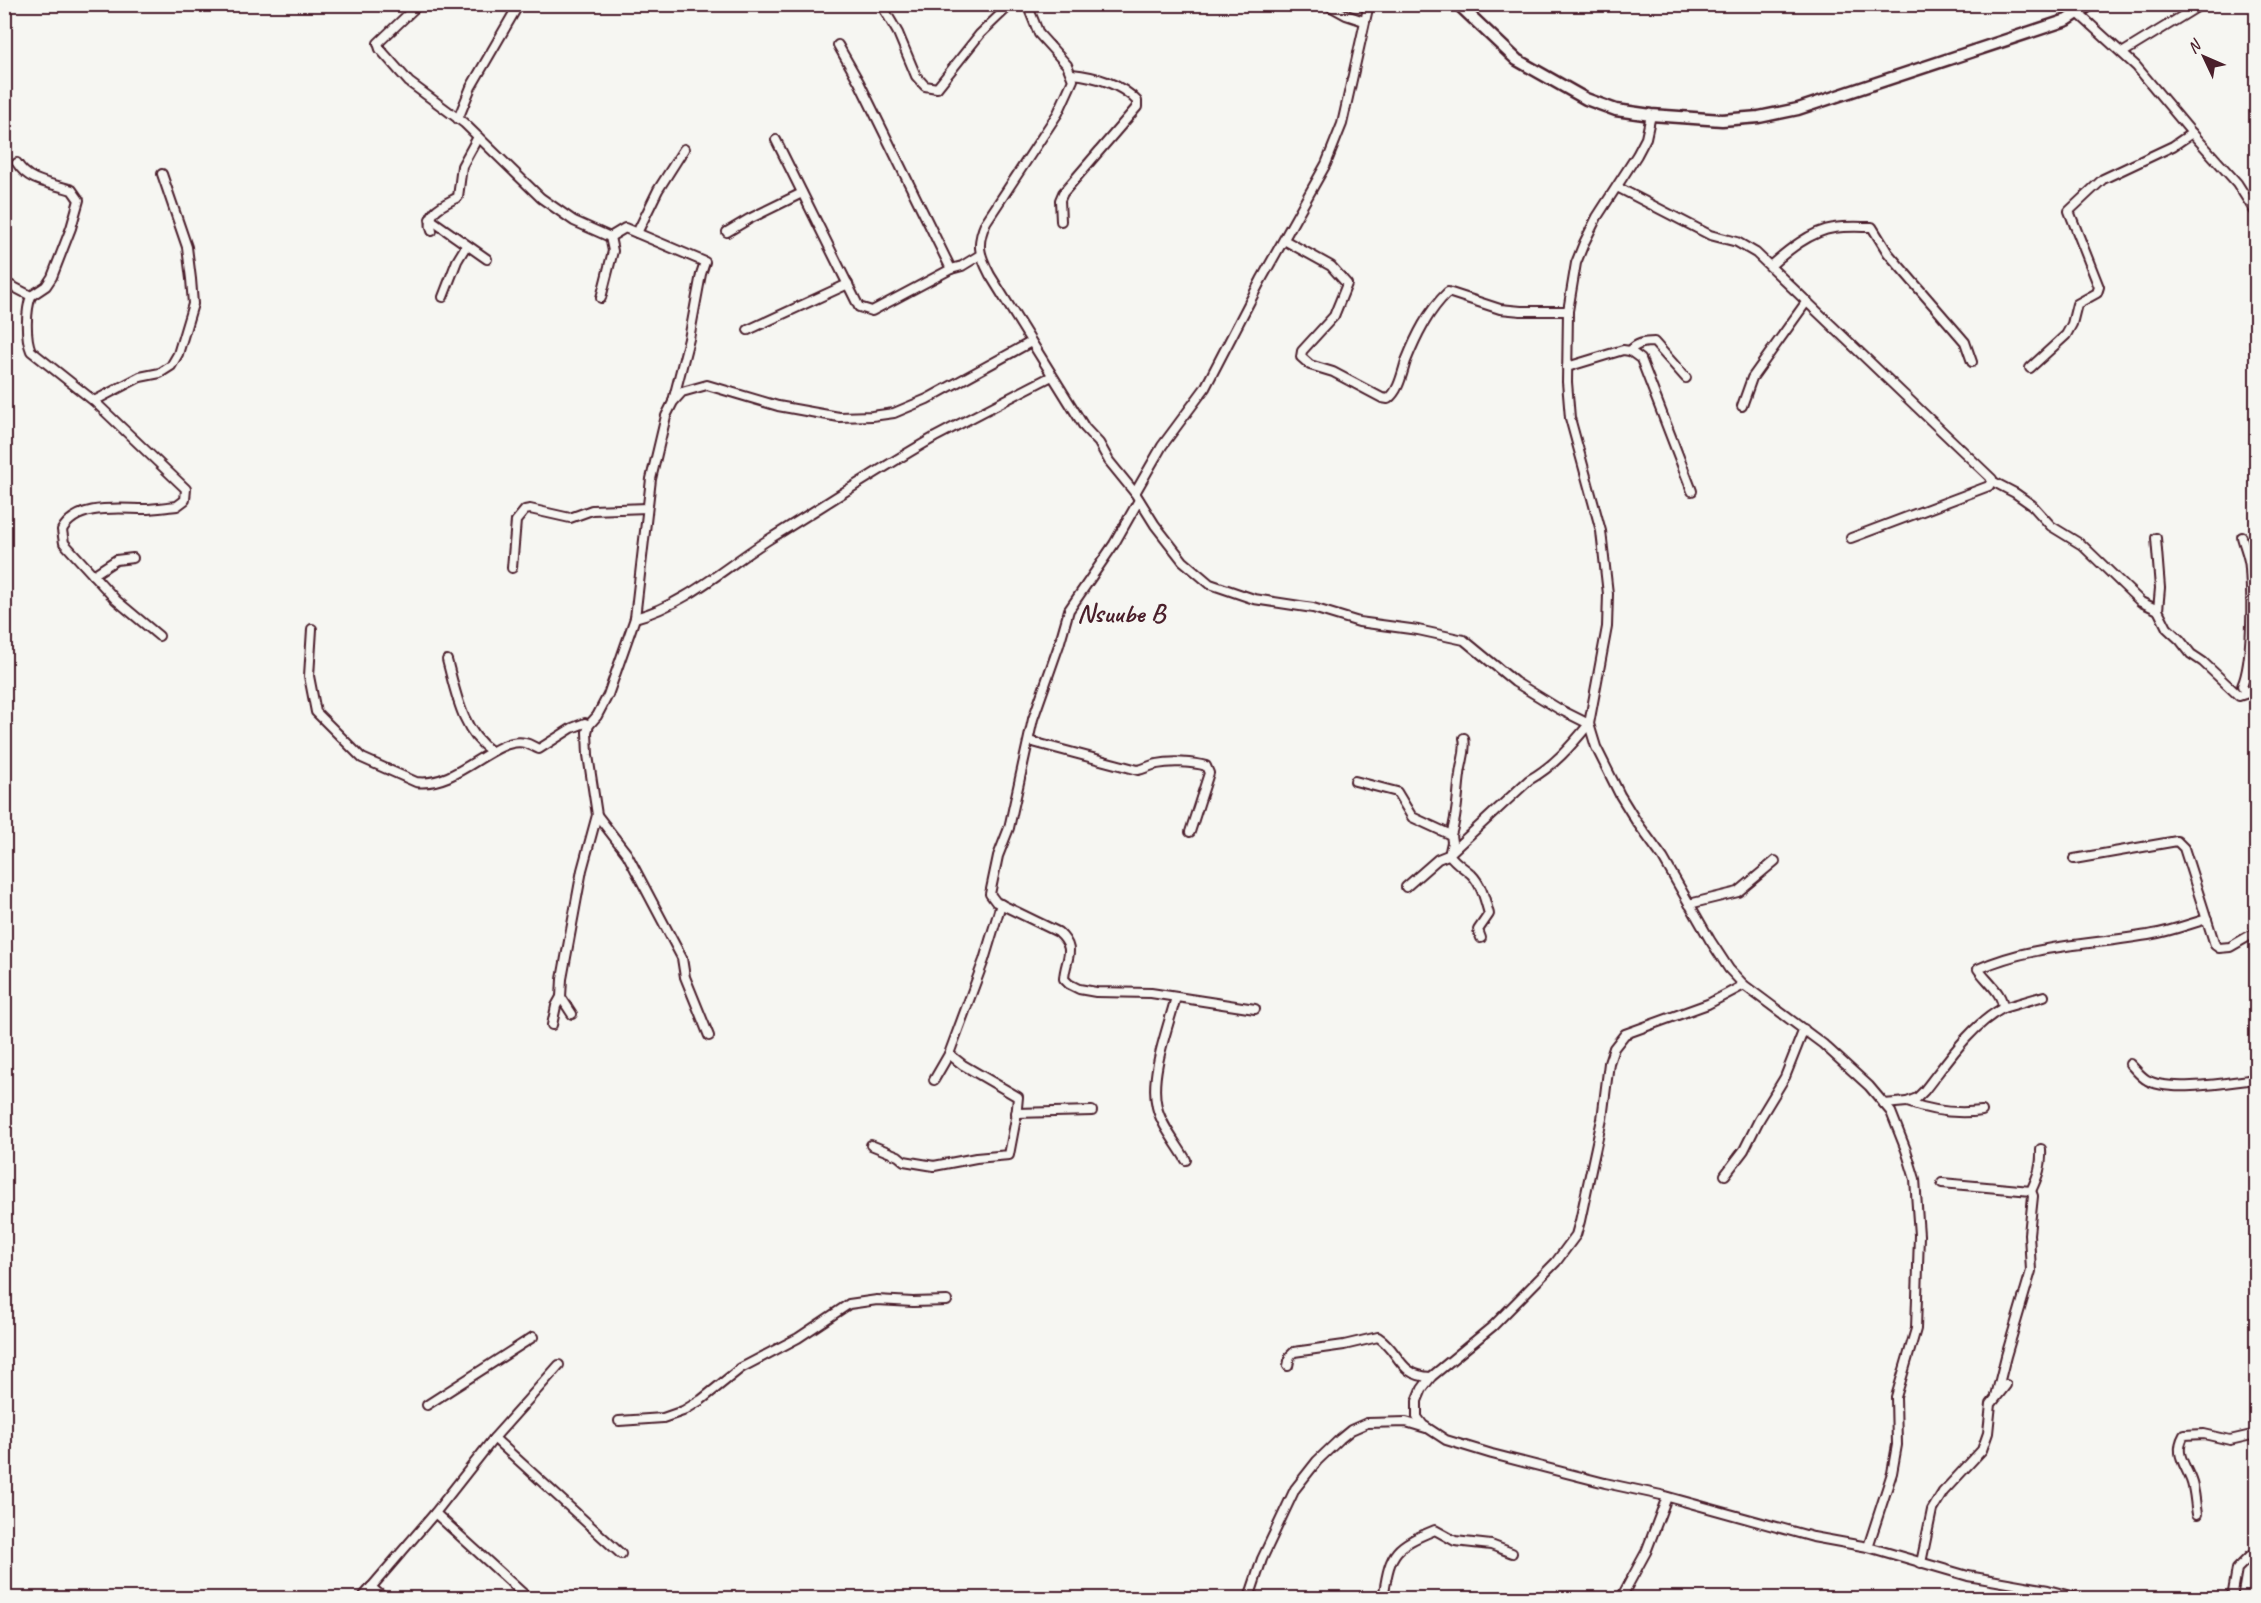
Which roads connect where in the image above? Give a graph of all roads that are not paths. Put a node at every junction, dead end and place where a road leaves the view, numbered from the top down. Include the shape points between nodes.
1 (419, 4) edge
2 (519, 4) edge
3 (881, 4) edge
4 (1011, 4) edge
5 (1027, 4) edge
6 (1326, 4) edge
7 (1369, 4) edge
8 (2091, 4) edge
9 (2202, 4) edge
10 (1458, 5) edge
11 (2079, 14) junction
12 (1364, 21) junction
13 (837, 45) dead end
14 (2122, 53) junction
15 (1072, 74) junction
16 (1651, 115) junction
17 (458, 119) junction
18 (2192, 133) junction
19 (478, 137) junction
20 (776, 140) dead end
21 (684, 149) dead end
22 (17, 163) dead end
23 (162, 174) dead end
24 (1617, 187) junction
25 (802, 193) junction
26 (2256, 213) edge
27 (430, 219) junction
28 (1061, 220) dead end
29 (432, 231) dead end
30 (637, 232) junction
31 (727, 232) dead end
32 (610, 237) junction
33 (1284, 240) junction
34 (466, 246) junction
35 (980, 255) junction
36 (487, 259) dead end
37 (1770, 266) junction
38 (951, 269) junction
39 (4, 282) edge
40 (848, 284) junction
41 (31, 296) junction
42 (443, 297) dead end
43 (601, 298) dead end
44 (1807, 301) junction
45 (1568, 311) junction
46 (748, 330) dead end
47 (1031, 342) junction
48 (1630, 351) junction
49 (1972, 362) dead end
50 (1567, 367) junction
51 (2030, 368) dead end
52 (1052, 376) junction
53 (1686, 378) dead end
54 (94, 400) junction
55 (673, 402) junction
56 (1742, 406) dead end
57 (1992, 481) junction
58 (1692, 491) dead end
59 (1137, 496) junction
60 (647, 508) junction
61 (2242, 537) dead end
62 (1851, 538) dead end
63 (2156, 538) dead end
64 (132, 558) dead end
65 (512, 568) dead end
66 (93, 575) junction
67 (2158, 610) junction
68 (635, 618) junction
69 (312, 630) dead end
70 (159, 636) dead end
71 (447, 660) dead end
72 (2252, 693) edge
73 (1588, 724) junction
74 (590, 725) junction
75 (1464, 738) dead end
76 (1029, 741) junction
77 (491, 751) junction
78 (1354, 781) dead end
79 (597, 815) junction
80 (1190, 832) dead end
81 (1451, 835) junction
82 (1449, 855) junction
83 (2074, 859) dead end
84 (1775, 861) dead end
85 (1406, 887) dead end
86 (1000, 904) junction
87 (1689, 904) junction
88 (2206, 919) junction
89 (2256, 932) edge
90 (1481, 938) dead end
91 (1744, 985) junction
92 (2044, 996) dead end
93 (561, 997) junction
94 (1176, 997) junction
95 (1255, 1008) dead end
96 (2003, 1008) junction
97 (572, 1014) dead end
98 (552, 1025) dead end
99 (1804, 1029) junction
100 (709, 1036) dead end
101 (949, 1054) junction
102 (2130, 1064) dead end
103 (2256, 1079) edge
104 (934, 1080) dead end
105 (1907, 1102) junction
106 (1884, 1104) junction
107 (1982, 1110) dead end
108 (1092, 1111) dead end
109 (1016, 1113) junction
110 (871, 1145) dead end
111 (2041, 1149) dead end
112 (1186, 1160) dead end
113 (1725, 1175) dead end
114 (1942, 1183) dead end
115 (2031, 1191) junction
116 (947, 1301) dead end
117 (533, 1337) dead end
118 (559, 1365) dead end
119 (1288, 1366) dead end
120 (1431, 1377) junction
121 (2006, 1385) dead end
122 (1996, 1396) junction
123 (428, 1405) dead end
124 (619, 1421) dead end
125 (1428, 1429) junction
126 (2256, 1434) edge
127 (494, 1438) junction
128 (1667, 1497) junction
129 (435, 1513) junction
130 (2197, 1514) dead end
131 (1868, 1547) junction
132 (1512, 1553) dead end
133 (621, 1554) dead end
134 (2250, 1556) dead end
135 (1921, 1563) junction
136 (371, 1587) junction
137 (1384, 1593) dead end
138 (362, 1599) edge
139 (384, 1599) edge
140 (528, 1599) edge
141 (1249, 1599) edge
142 (1621, 1599) edge
143 (2078, 1599) edge
144 (2232, 1599) edge

1 - 17 street via 378,44 409,82
2 - 17 street via 471,87
3 - 4 street via 916,76 925,86 937,88 980,34
5 - 15 street via 1039,34
6 - 12 street
7 - 12 street
8 - 11 street
9 - 14 street
10 - 16 street via 1517,60 1564,88 1616,110
11 - 14 street
11 - 16 street via 1798,109 1722,120
12 - 33 street via 1335,145
13 - 38 street
14 - 18 street
15 - 28 street via 1100,79 1132,96 1137,107 1063,193
15 - 35 street via 1072,86 1058,113 986,222 980,235
16 - 24 street via 1642,147
17 - 19 street
18 - 26 street via 2237,183
18 - 51 street via 2173,146 2103,178 2069,211 2099,287 2097,293 2077,304 2066,335
19 - 27 street via 462,166 458,197 435,209
19 - 32 street via 548,203 574,221
20 - 25 street
21 - 30 street
22 - 41 street via 34,179 72,190 78,200 52,277
23 - 54 street via 187,247 191,279 193,304 178,354 171,366 160,373 140,377
24 - 37 street via 1710,235 1748,247
24 - 45 street via 1597,217 1576,263
25 - 31 street
25 - 40 street
27 - 29 street
27 - 34 street
30 - 32 street via 625,228
30 - 55 street via 705,262
32 - 43 street via 613,251
33 - 45 street via 1331,266 1347,284 1334,316 1301,357 1310,365 1333,372 1382,398 1388,399 1396,390 1427,316 1448,292 1500,309
33 - 59 street via 1205,388 1162,447
34 - 36 street
34 - 42 street
35 - 38 street
35 - 47 street
37 - 44 street
37 - 49 street via 1815,234 1833,228 1872,227 1888,253 1965,342
38 - 40 street via 872,311 859,307
39 - 41 street
40 - 46 street
41 - 54 street via 29,348
44 - 56 street via 1752,378
44 - 57 street
45 - 50 street
47 - 52 street
47 - 55 street via 894,413 839,417 778,406 707,385 682,392
48 - 50 street
48 - 53 street via 1643,342 1654,342
48 - 58 street via 1645,367
50 - 73 street via 1570,418 1601,531 1608,594 1607,627
52 - 59 street via 1085,428
52 - 68 street via 888,465 755,548 702,587 655,613
54 - 66 street via 183,485 187,495 177,506 96,510 79,515 66,525 62,530 64,543
55 - 60 street via 663,427
57 - 62 street via 1989,486
57 - 67 street via 2032,505 2051,526 2082,545 2141,602
59 - 73 street via 1183,561 1210,584 1254,599 1464,640 1515,682
59 - 76 street via 1113,544 1069,610
60 - 65 street via 592,510 570,518 525,510 516,521
60 - 68 street
61 - 72 street via 2250,567 2251,625 2242,686
63 - 67 street
64 - 66 street via 116,560
66 - 70 street
67 - 72 street via 2167,628 2191,654 2239,696
68 - 74 street via 608,695
69 - 77 street via 309,676 316,712 362,758 416,782 431,783
71 - 77 street via 464,717 478,742
73 - 82 street via 1565,752
73 - 87 street via 1620,795
74 - 77 street via 572,728 538,748 524,742
74 - 79 street via 587,739
75 - 81 street via 1466,749
76 - 80 street via 1138,770 1158,763 1206,766 1209,774
76 - 86 street via 990,891
78 - 81 street via 1397,792 1412,817
79 - 93 street via 582,870
79 - 100 street via 627,854 682,958 685,977
81 - 82 street
82 - 85 street via 1438,859
82 - 90 street via 1471,874 1486,901 1489,914 1478,930
83 - 88 street via 2177,841 2184,848
84 - 87 street via 1738,892
86 - 94 street via 1064,938 1070,951 1064,975 1069,984 1096,992
86 - 101 street
87 - 91 street via 1729,969
88 - 89 street via 2219,948 2230,947
88 - 96 street via 2154,934 2018,955 1978,969 1997,991
91 - 99 street
91 - 120 street via 1708,1004 1625,1034 1619,1041 1609,1063 1602,1119 1576,1235 1518,1301
92 - 96 street
93 - 97 street
93 - 98 street
94 - 95 street
94 - 112 street via 1159,1059 1156,1096 1161,1116
96 - 105 street via 1987,1017 1924,1091
99 - 106 street
99 - 113 street via 1785,1077
101 - 104 street
101 - 109 street via 1018,1097
102 - 103 street via 2148,1081 2172,1085
105 - 106 street
105 - 107 street via 1962,1113
106 - 131 street via 1898,1127 1915,1179 1919,1264 1916,1329 1896,1397 1897,1445 1892,1473
108 - 109 street
109 - 110 street via 1009,1155 934,1166 904,1161
111 - 115 street via 2039,1176
114 - 115 street
115 - 122 street via 2031,1271
116 - 124 street via 877,1300 849,1304 798,1338 741,1368 683,1411 663,1418
117 - 123 street
118 - 127 street
119 - 120 street via 1294,1352 1378,1337 1408,1371
120 - 125 street via 1422,1389 1416,1409 1417,1417
121 - 122 street
122 - 135 street via 1982,1450 1943,1492 1932,1510
125 - 128 street via 1446,1440 1492,1454
125 - 141 street via 1407,1422 1367,1423 1340,1439 1295,1489 1262,1559
126 - 130 street via 2230,1440 2204,1434 2184,1435 2179,1445 2192,1482
127 - 129 street
127 - 133 street
128 - 131 street via 1814,1538
128 - 142 street via 1646,1552
129 - 136 street
129 - 140 street
131 - 135 street
132 - 137 street via 1491,1545 1455,1541 1435,1530 1398,1548 1388,1567
134 - 144 street via 2237,1569
135 - 143 street
136 - 138 street
136 - 139 street

